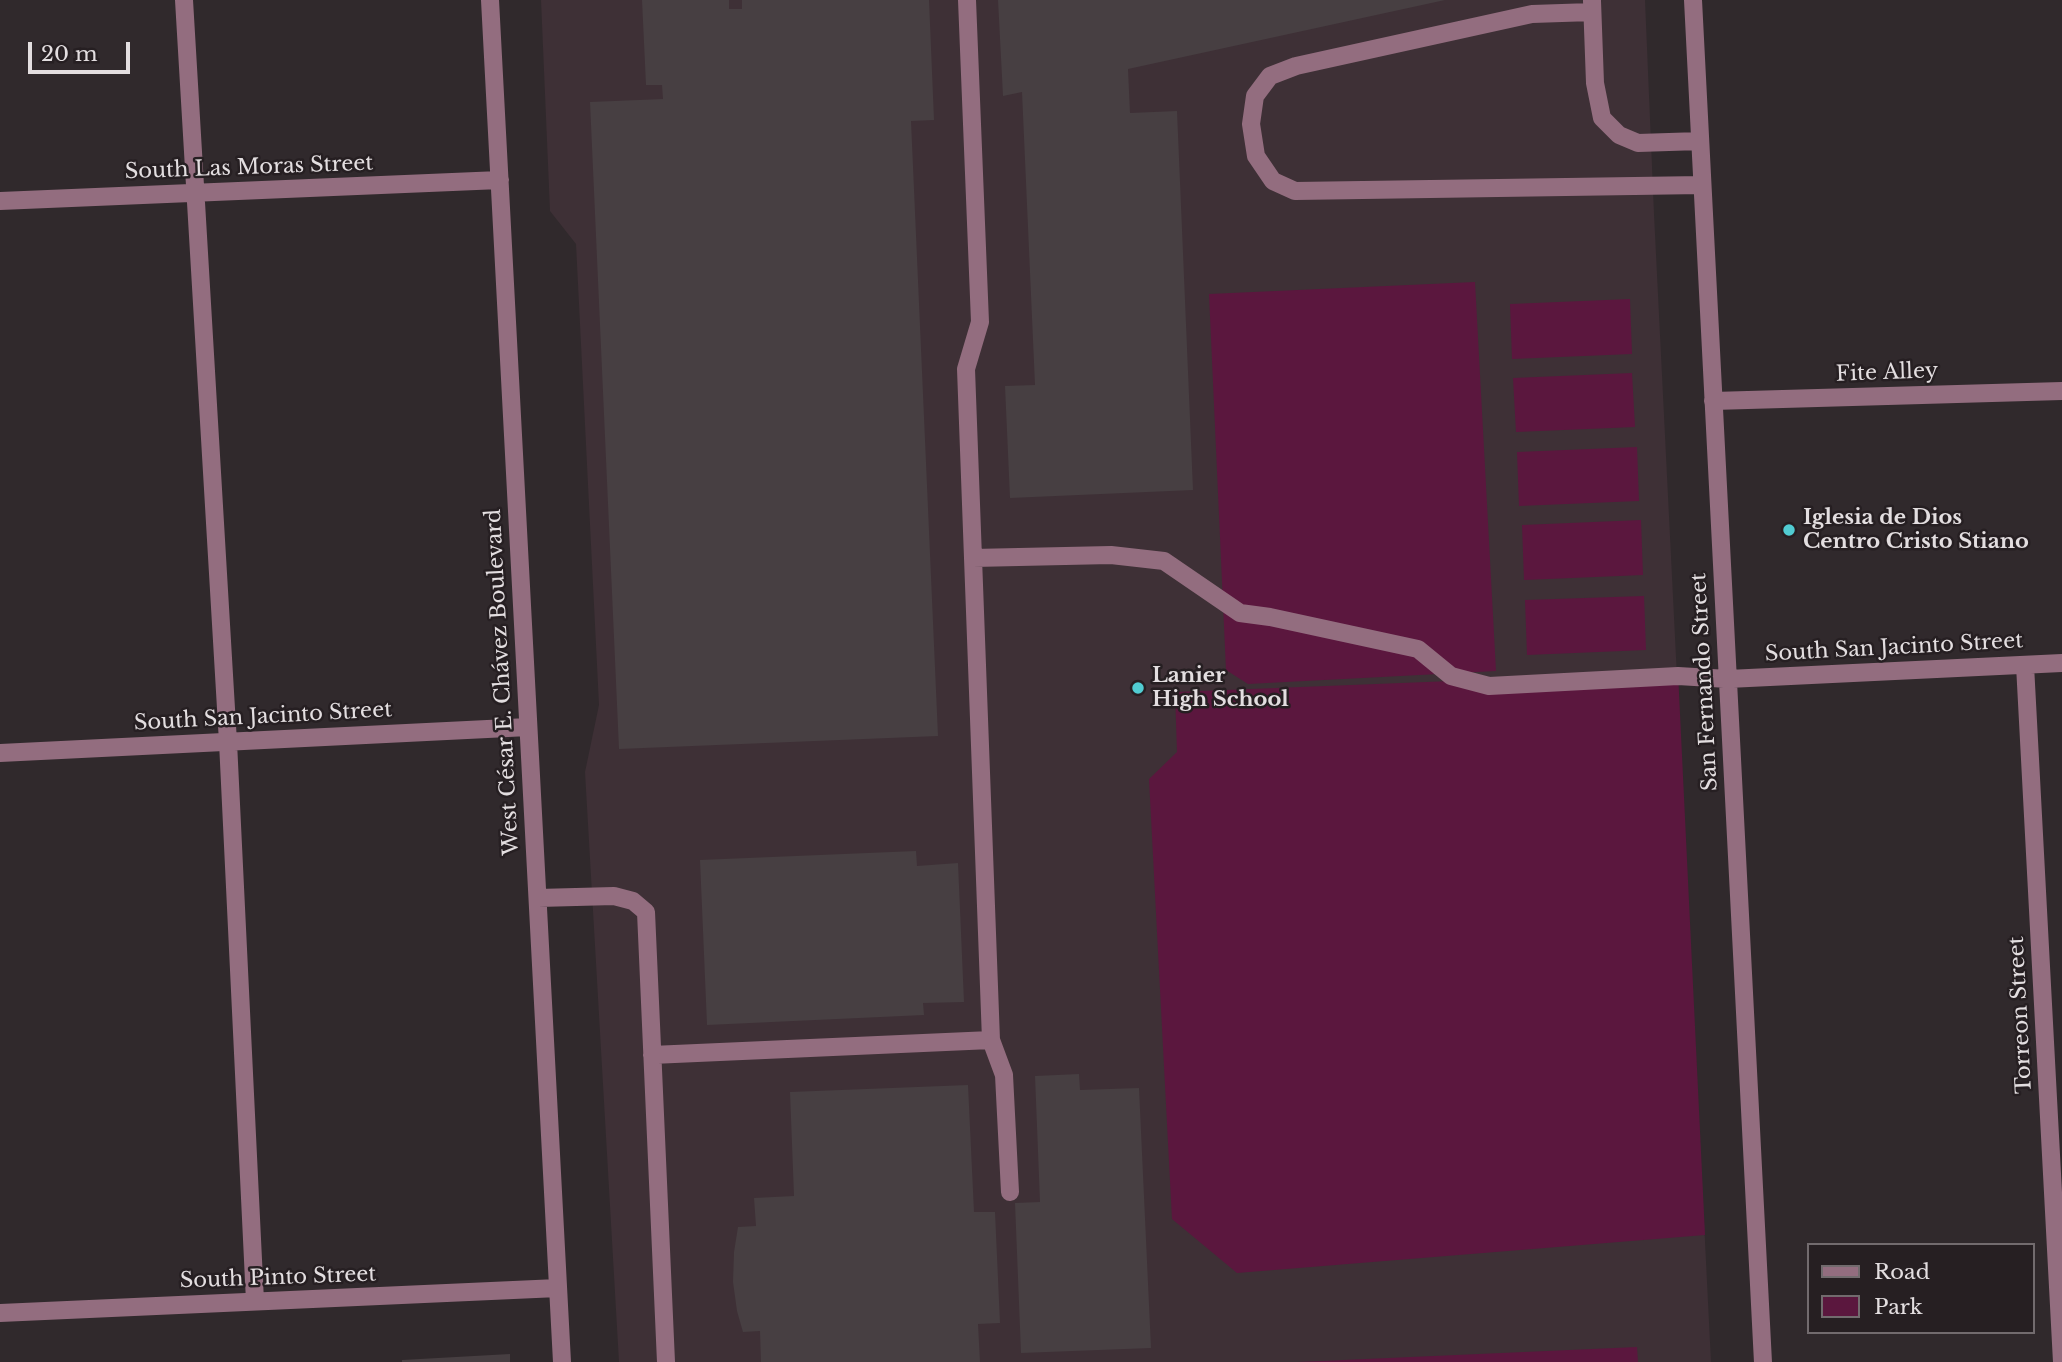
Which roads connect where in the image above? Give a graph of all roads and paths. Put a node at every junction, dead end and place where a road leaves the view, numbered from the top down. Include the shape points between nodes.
1 (184, 0) edge
2 (490, 0) edge
3 (967, 0) edge
4 (1693, 0) edge
5 (1592, 6) edge
6 (1700, 141) junction
7 (500, 180) junction
8 (1702, 185) junction
9 (195, 194) junction
10 (0, 201) edge
11 (2062, 391) edge
12 (1713, 401) junction
13 (973, 558) junction
14 (2062, 663) edge
15 (2025, 665) junction
16 (1728, 679) junction
17 (528, 727) junction
18 (228, 742) junction
19 (0, 753) edge
20 (538, 898) junction
21 (991, 1040) junction
22 (652, 1055) junction
23 (1010, 1192) dead end
24 (558, 1289) junction
25 (255, 1301) junction
26 (0, 1312) edge
27 (562, 1362) edge
28 (666, 1362) edge
29 (1763, 1362) edge
30 (2062, 1362) edge

1 - 9 street
2 - 7 street, West César E. Chávez Boulevard
3 - 13 street via 980,322 966,369
4 - 6 street, San Fernando Street
5 - 6 street via 1595,83 1602,118 1619,135 1639,143
5 - 8 street via 1532,14 1296,66 1270,76 1255,96 1251,124 1256,156 1273,181 1294,191
6 - 8 street, San Fernando Street
7 - 9 street, South Las Moras Street
7 - 17 street, West César E. Chávez Boulevard
8 - 12 street, San Fernando Street
9 - 10 street, South Las Moras Street
9 - 18 street
11 - 12 street, Fite Alley
12 - 16 street, San Fernando Street
13 - 16 street, South San Jacinto Street via 1111,555 1164,561 1240,613 1418,649 1451,676 1489,686 1678,676
13 - 21 street
14 - 15 street, South San Jacinto Street
15 - 16 street, South San Jacinto Street
15 - 30 street, Torreon Street
16 - 29 street, San Fernando Street
17 - 18 street, South San Jacinto Street
17 - 20 street, West César E. Chávez Boulevard
18 - 19 street, South San Jacinto Street
18 - 25 street
20 - 22 street via 614,896 633,901 646,912
20 - 24 street, West César E. Chávez Boulevard
21 - 22 street
21 - 23 street via 1004,1075
22 - 28 street
24 - 25 street, South Pinto Street
24 - 27 street, West César E. Chávez Boulevard
25 - 26 street, South Pinto Street

